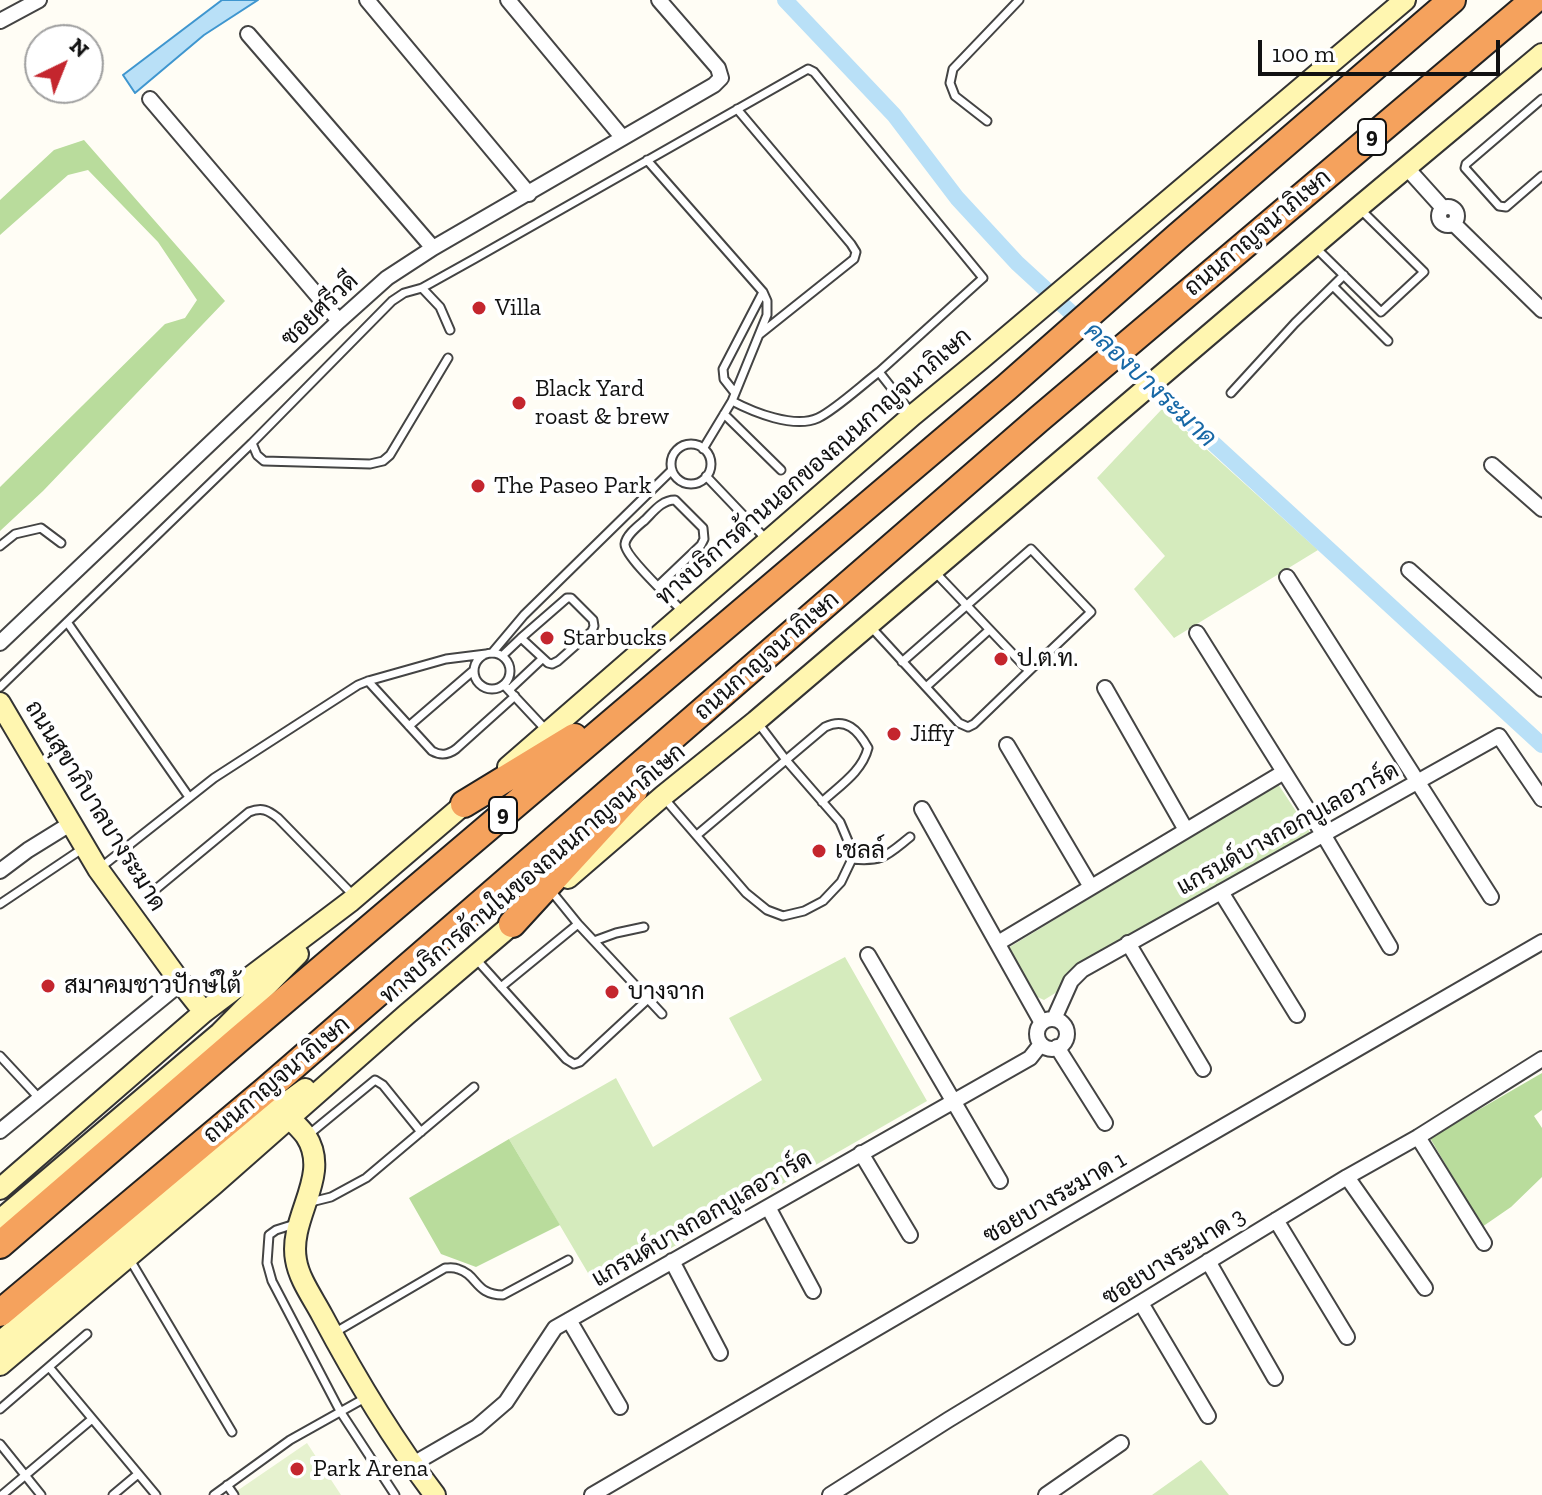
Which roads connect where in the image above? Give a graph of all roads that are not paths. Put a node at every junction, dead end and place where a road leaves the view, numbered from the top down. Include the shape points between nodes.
1 (39, 0) edge
2 (367, 0) edge
3 (508, 0) edge
4 (659, 0) edge
5 (1019, 0) edge
6 (1405, 0) edge
7 (1452, 0) edge
8 (1534, 0) edge
9 (0, 21) edge
10 (248, 34) dead end
11 (1542, 54) edge
12 (150, 99) dead end
13 (1542, 99) edge
14 (737, 109) junction
15 (987, 121) dead end
16 (622, 137) junction
17 (647, 160) junction
18 (1406, 167) junction
19 (1542, 176) edge
20 (529, 194) junction
21 (1359, 207) junction
22 (1314, 245) junction
23 (433, 248) junction
24 (1344, 275) junction
25 (1333, 286) junction
26 (422, 288) junction
27 (763, 292) junction
28 (1542, 310) edge
29 (339, 321) junction
30 (450, 330) dead end
31 (759, 335) junction
32 (1388, 341) dead end
33 (448, 358) dead end
34 (879, 372) junction
35 (735, 393) junction
36 (1231, 393) dead end
37 (732, 401) junction
38 (724, 414) junction
39 (913, 415) junction
40 (252, 443) junction
41 (703, 449) junction
42 (1492, 465) dead end
43 (672, 470) junction
44 (781, 470) dead end
45 (706, 476) junction
46 (1542, 509) edge
47 (768, 541) junction
48 (61, 543) dead end
49 (0, 546) edge
50 (933, 570) junction
51 (1409, 570) dead end
52 (1287, 577) dead end
53 (658, 586) junction
54 (966, 605) junction
55 (684, 613) junction
56 (67, 622) junction
57 (868, 625) junction
58 (989, 630) junction
59 (1197, 633) dead end
60 (521, 638) junction
61 (0, 643) edge
62 (489, 653) junction
63 (502, 656) junction
64 (542, 659) junction
65 (902, 662) junction
66 (474, 670) junction
67 (1029, 671) junction
68 (368, 681) junction
69 (0, 687) edge
70 (926, 687) junction
71 (1105, 688) dead end
72 (1542, 689) edge
73 (510, 690) junction
74 (646, 693) junction
75 (721, 697) junction
76 (0, 704) edge
77 (756, 721) junction
78 (409, 726) junction
79 (549, 732) junction
80 (1007, 745) dead end
81 (786, 760) junction
82 (1284, 772) junction
83 (1417, 781) junction
84 (663, 796) junction
85 (189, 797) junction
86 (1542, 799) edge
87 (822, 802) junction
88 (464, 804) junction
89 (922, 809) dead end
90 (70, 824) junction
91 (1186, 830) junction
92 (1323, 834) junction
93 (697, 835) junction
94 (910, 837) dead end
95 (85, 847) junction
96 (852, 859) junction
97 (98, 869) junction
98 (0, 871) edge
99 (1091, 887) junction
100 (156, 889) dead end
101 (552, 892) junction
102 (1221, 892) junction
103 (1491, 897) dead end
104 (353, 899) junction
105 (0, 904) edge
106 (512, 924) junction
107 (578, 924) junction
108 (644, 927) dead end
109 (594, 941) junction
110 (1542, 942) edge
111 (998, 943) junction
112 (1128, 943) junction
113 (1390, 947) dead end
114 (868, 955) dead end
115 (474, 956) junction
116 (181, 983) junction
117 (501, 987) junction
118 (647, 1000) junction
119 (204, 1012) junction
120 (662, 1014) dead end
121 (406, 1015) junction
122 (1297, 1015) dead end
123 (1048, 1021) junction
124 (1041, 1044) junction
125 (1057, 1047) junction
126 (0, 1056) edge
127 (1542, 1059) edge
128 (1203, 1069) dead end
129 (474, 1087) dead end
130 (39, 1098) junction
131 (954, 1101) junction
132 (290, 1118) junction
133 (1105, 1123) dead end
134 (0, 1131) edge
135 (421, 1132) junction
136 (306, 1137) junction
137 (1418, 1137) junction
138 (861, 1153) junction
139 (1347, 1177) junction
140 (1000, 1181) dead end
141 (0, 1189) edge
142 (768, 1207) junction
143 (302, 1213) junction
144 (0, 1220) edge
145 (1276, 1220) junction
146 (910, 1235) dead end
147 (1484, 1243) dead end
148 (0, 1245) edge
149 (126, 1247) junction
150 (568, 1260) dead end
151 (672, 1261) junction
152 (1208, 1261) junction
153 (1425, 1288) dead end
154 (813, 1291) dead end
155 (1141, 1303) junction
156 (0, 1313) edge
157 (569, 1320) junction
158 (87, 1334) dead end
159 (332, 1334) junction
160 (1347, 1337) dead end
161 (0, 1342) edge
162 (720, 1353) dead end
163 (0, 1365) edge
164 (49, 1367) junction
165 (1275, 1378) dead end
166 (367, 1397) junction
167 (620, 1407) dead end
168 (0, 1409) edge
169 (340, 1411) junction
170 (1208, 1416) dead end
171 (92, 1419) junction
172 (232, 1432) dead end
173 (1121, 1443) dead end
174 (0, 1444) edge
175 (413, 1464) junction
176 (138, 1474) junction
177 (25, 1475) junction
178 (227, 1485) junction
179 (2, 1495) edge
180 (41, 1495) edge
181 (113, 1495) edge
182 (156, 1495) edge
183 (214, 1495) edge
184 (234, 1495) edge
185 (395, 1495) edge
186 (435, 1495) edge
187 (592, 1495) edge
188 (830, 1495) edge
189 (1046, 1495) edge

1 - 9 street
2 - 20 street
3 - 16 street
4 - 16 street, ซอยศรีวดี via 721,78
5 - 15 lane via 953,69 950,83 955,96
6 - 39 main road, ทางบริการด้านนอกของถนนกาญจนาภิเษก
7 - 74 highway, ถนนกาญจนาภิเษก / 9
8 - 75 highway, ถนนกาญจนาภิเษก / 9 via 1039,419
10 - 23 street
11 - 18 main road, ทางบริการด้านในของถนนกาญจนาภิเษก
12 - 29 street
13 - 19 lane via 1465,168 1503,208
14 - 17 lane
14 - 31 lane via 856,252 854,259
14 - 34 lane via 803,71 814,72 980,272 979,284
16 - 20 street, ซอยศรีวดี
17 - 26 lane
17 - 27 lane
18 - 21 main road, ทางบริการด้านในของถนนกาญจนาภิเษก
18 - 28 street via 1443,208 1454,208 1454,224
20 - 23 street, ซอยศรีวดี
21 - 22 main road, ทางบริการด้านในของถนนกาญจนาภิเษก
21 - 24 lane via 1424,272 1381,312
22 - 24 lane
22 - 50 main road, ทางบริการด้านในของถนนกาญจนาภิเษก
23 - 29 street, ซอยศรีวดี via 387,278
24 - 25 lane
25 - 32 lane
25 - 36 lane
26 - 30 lane via 440,307
26 - 40 lane via 392,301
27 - 31 lane via 768,312
27 - 35 lane via 723,369
29 - 61 street, ซอยศรีวดี
31 - 35 lane
33 - 40 lane via 383,461 264,461
34 - 37 lane via 813,420 764,416
34 - 39 lane
35 - 37 lane
37 - 38 lane
38 - 41 lane
38 - 44 lane
39 - 47 main road, ทางบริการด้านนอกของถนนกาญจนาภิเษก
40 - 56 lane
41 - 43 lane via 680,448 672,457
41 - 45 lane via 710,461
42 - 46 street
43 - 45 lane via 685,483 698,483
43 - 62 lane
45 - 47 lane
47 - 55 main road, ทางบริการด้านนอกของถนนกาญจนาภิเษก
48 - 49 lane via 41,528 15,534
50 - 54 lane
50 - 57 main road, ทางบริการด้านในของถนนกาญจนาภิเษก
51 - 72 street
52 - 83 street
53 - 53 lane via 704,539 703,528 675,500 662,504 626,541 627,553
53 - 55 lane
54 - 58 lane
54 - 65 lane
54 - 67 lane via 1031,549 1091,612
55 - 79 main road, ทางบริการด้านนอกของถนนกาญจนาภิเษก
56 - 69 lane
56 - 85 lane
57 - 65 lane
57 - 77 main road, ทางบริการด้านในของถนนกาญจนาภิเษก
58 - 67 lane
58 - 70 lane
59 - 82 street
60 - 63 lane
60 - 64 lane
60 - 64 lane via 567,598 593,620 592,631 556,663
62 - 63 lane
62 - 66 lane via 476,661
62 - 68 lane
63 - 73 lane via 511,672
64 - 73 lane
65 - 70 lane
66 - 73 lane via 485,688
66 - 78 lane
67 - 70 lane via 968,727
68 - 78 lane
68 - 85 lane
71 - 91 street
73 - 78 lane via 445,755 432,751
73 - 79 lane
74 - 88 highway
74 - 148 highway, ถนนกาญจนาภิเษก / 9
75 - 106 highway
75 - 156 highway, ถนนกาญจนาภิเษก / 9
76 - 90 main road, ถนนสุขาภิบาลบางระมาด
77 - 81 lane
77 - 84 main road, ทางบริการด้านในของถนนกาญจนาภิเษก
79 - 88 main road, ทางบริการด้านนอกของถนนกาญจนาภิเษก
80 - 99 street
81 - 87 lane
81 - 87 lane via 834,722 857,732 868,748 862,766
81 - 93 lane
82 - 91 street
82 - 92 street
83 - 86 street, แกรนด์บางกอกบูเลอวาร์ด via 1499,736
83 - 92 street, แกรนด์บางกอกบูเลอวาร์ด
83 - 103 street
84 - 93 lane
84 - 101 main road, ทางบริการด้านในของถนนกาญจนาภิเษก
85 - 97 lane
87 - 96 lane via 840,822
88 - 104 main road, ทางบริการด้านนอกของถนนกาญจนาภิเษก
89 - 111 street
90 - 95 main road, ถนนสุขาภิบาลบางระมาด
90 - 98 street
91 - 99 street
92 - 102 street, แกรนด์บางกอกบูเลอวาร์ด
92 - 113 street
93 - 96 lane via 746,893 783,916 823,901 841,882
94 - 96 lane via 880,859
95 - 97 main road, ถนนสุขาภิบาลบางระมาด
95 - 105 lane
97 - 116 main road, ถนนสุขาภิบาลบางระมาด
99 - 111 street
100 - 104 lane via 258,809 278,818
101 - 106 main road, ทางบริการด้านในของถนนกาญจนาภิเษก
101 - 107 lane
102 - 112 street, แกรนด์บางกอกบูเลอวาร์ด
102 - 122 street
104 - 119 main road, ทางบริการด้านนอกของถนนกาญจนาภิเษก
104 - 144 main road via 220,1033
106 - 115 main road, ทางบริการด้านในของถนนกาญจนาภิเษก
107 - 109 lane
107 - 117 lane
108 - 109 lane
109 - 118 lane
110 - 187 street, ซอยบางระมาด 1
111 - 123 street
112 - 123 street, แกรนด์บางกอกบูเลอวาร์ด via 1082,970
112 - 128 street
114 - 131 street
115 - 117 lane
115 - 121 main road, ทางบริการด้านในของถนนกาญจนาภิเษก
116 - 119 main road, ถนนสุขาภิบาลบางระมาด
116 - 130 street
117 - 118 lane via 574,1064
118 - 120 lane
119 - 141 main road, ทางบริการด้านนอกของถนนกาญจนาภิเษก
121 - 132 main road, ทางบริการด้านในของถนนกาญจนาภิเษก
121 - 149 main road via 279,1108
123 - 124 street via 1039,1027
123 - 125 street via 1062,1024 1066,1033
124 - 125 street
124 - 131 street, แกรนด์บางกอกบูเลอวาร์ด via 1030,1058
125 - 133 street
126 - 130 lane
127 - 137 street, ซอยบางระมาด 3
129 - 135 lane
130 - 134 street
131 - 138 street, แกรนด์บางกอกบูเลอวาร์ด
131 - 140 street
132 - 136 main road
132 - 149 main road, ทางบริการด้านในของถนนกาญจนาภิเษก
135 - 136 lane via 375,1080
135 - 143 lane via 357,1184
136 - 143 main road via 315,1157
137 - 139 street, ซอยบางระมาด 3
137 - 147 street
138 - 142 street, แกรนด์บางกอกบูเลอวาร์ด
138 - 146 street
139 - 145 street, ซอยบางระมาด 3
139 - 153 street
142 - 151 street, แกรนด์บางกอกบูเลอวาร์ด
142 - 154 street
143 - 159 main road via 296,1262
143 - 169 lane via 269,1235 267,1263
145 - 152 street, ซอยบางระมาด 3
145 - 160 street
149 - 161 main road
149 - 163 main road, ทางบริการด้านในของถนนกาญจนาภิเษก
149 - 172 lane
150 - 159 lane via 503,1295 482,1290 459,1269 445,1268
151 - 157 street, แกรนด์บางกอกบูเลอวาร์ด
151 - 162 street
152 - 155 street, ซอยบางระมาด 3
152 - 165 street
155 - 170 street
155 - 188 street, ซอยบางระมาด 3
157 - 167 street
157 - 175 street, แกรนด์บางกอกบูเลอวาร์ด via 555,1328 506,1402 477,1427
158 - 164 lane
159 - 166 main road
164 - 168 lane
164 - 171 lane
166 - 169 lane
166 - 175 main road
169 - 178 lane
169 - 185 lane
171 - 176 lane
171 - 177 lane
173 - 189 street
174 - 177 lane
175 - 186 main road
176 - 181 lane
176 - 182 lane
177 - 179 lane
177 - 180 lane
178 - 183 lane
178 - 184 lane

